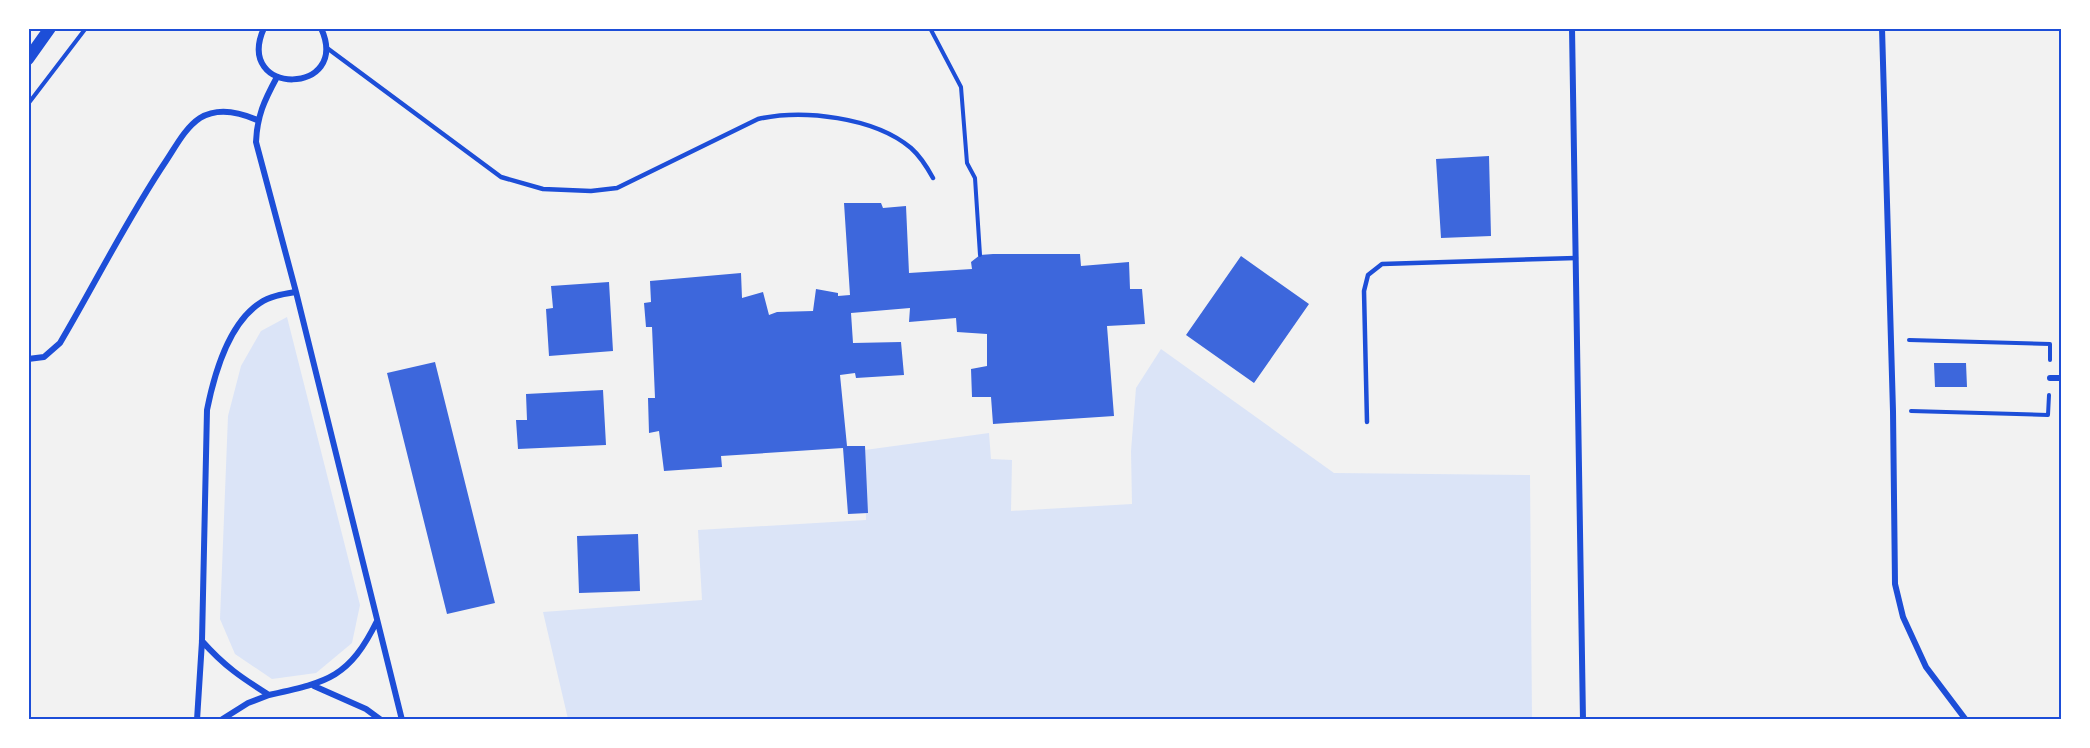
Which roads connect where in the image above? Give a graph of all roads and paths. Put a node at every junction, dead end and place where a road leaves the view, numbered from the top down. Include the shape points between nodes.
1 (50, 28) edge
2 (86, 28) edge
3 (264, 28) edge
4 (321, 28) edge
5 (930, 28) edge
6 (1572, 28) edge
7 (1882, 28) edge
8 (327, 48) junction
9 (28, 58) edge
10 (277, 77) junction
11 (28, 104) edge
12 (257, 120) junction
13 (933, 178) dead end
14 (980, 255) dead end
15 (1576, 258) junction
16 (296, 292) junction
17 (1890, 340) junction
18 (28, 359) edge
19 (2050, 378) junction
20 (2061, 378) edge
21 (1893, 411) junction
22 (1367, 422) dead end
23 (377, 620) junction
24 (202, 641) junction
25 (314, 686) junction
26 (269, 695) junction
27 (197, 720) edge
28 (221, 720) edge
29 (381, 720) edge
30 (402, 720) edge
31 (1583, 720) edge
32 (1966, 720) edge

1 - 9 main road
2 - 11 path
3 - 10 street via 258,50 268,71
4 - 8 street
5 - 14 path via 961,87 967,163 975,178
6 - 15 street
7 - 17 street
8 - 10 street via 319,69 310,76 288,81
8 - 13 lane via 501,177 543,189 617,188 758,118 773,115 816,115 863,124 889,134 910,147
10 - 12 street
12 - 16 street via 261,167
12 - 18 street via 241,113 214,112 188,129 145,192 60,343 44,357
15 - 22 lane via 1382,264 1368,275 1364,291
15 - 31 street
16 - 23 street
16 - 24 street via 260,303 248,315 214,375 207,410
17 - 19 path via 2050,344
17 - 21 street
19 - 20 street
19 - 21 path via 2048,415
21 - 32 street via 1895,584 1903,617 1926,667
23 - 25 street via 367,642 352,660
23 - 30 street
24 - 26 street via 233,673
24 - 27 street
25 - 26 street
25 - 29 street via 366,709
26 - 28 street

